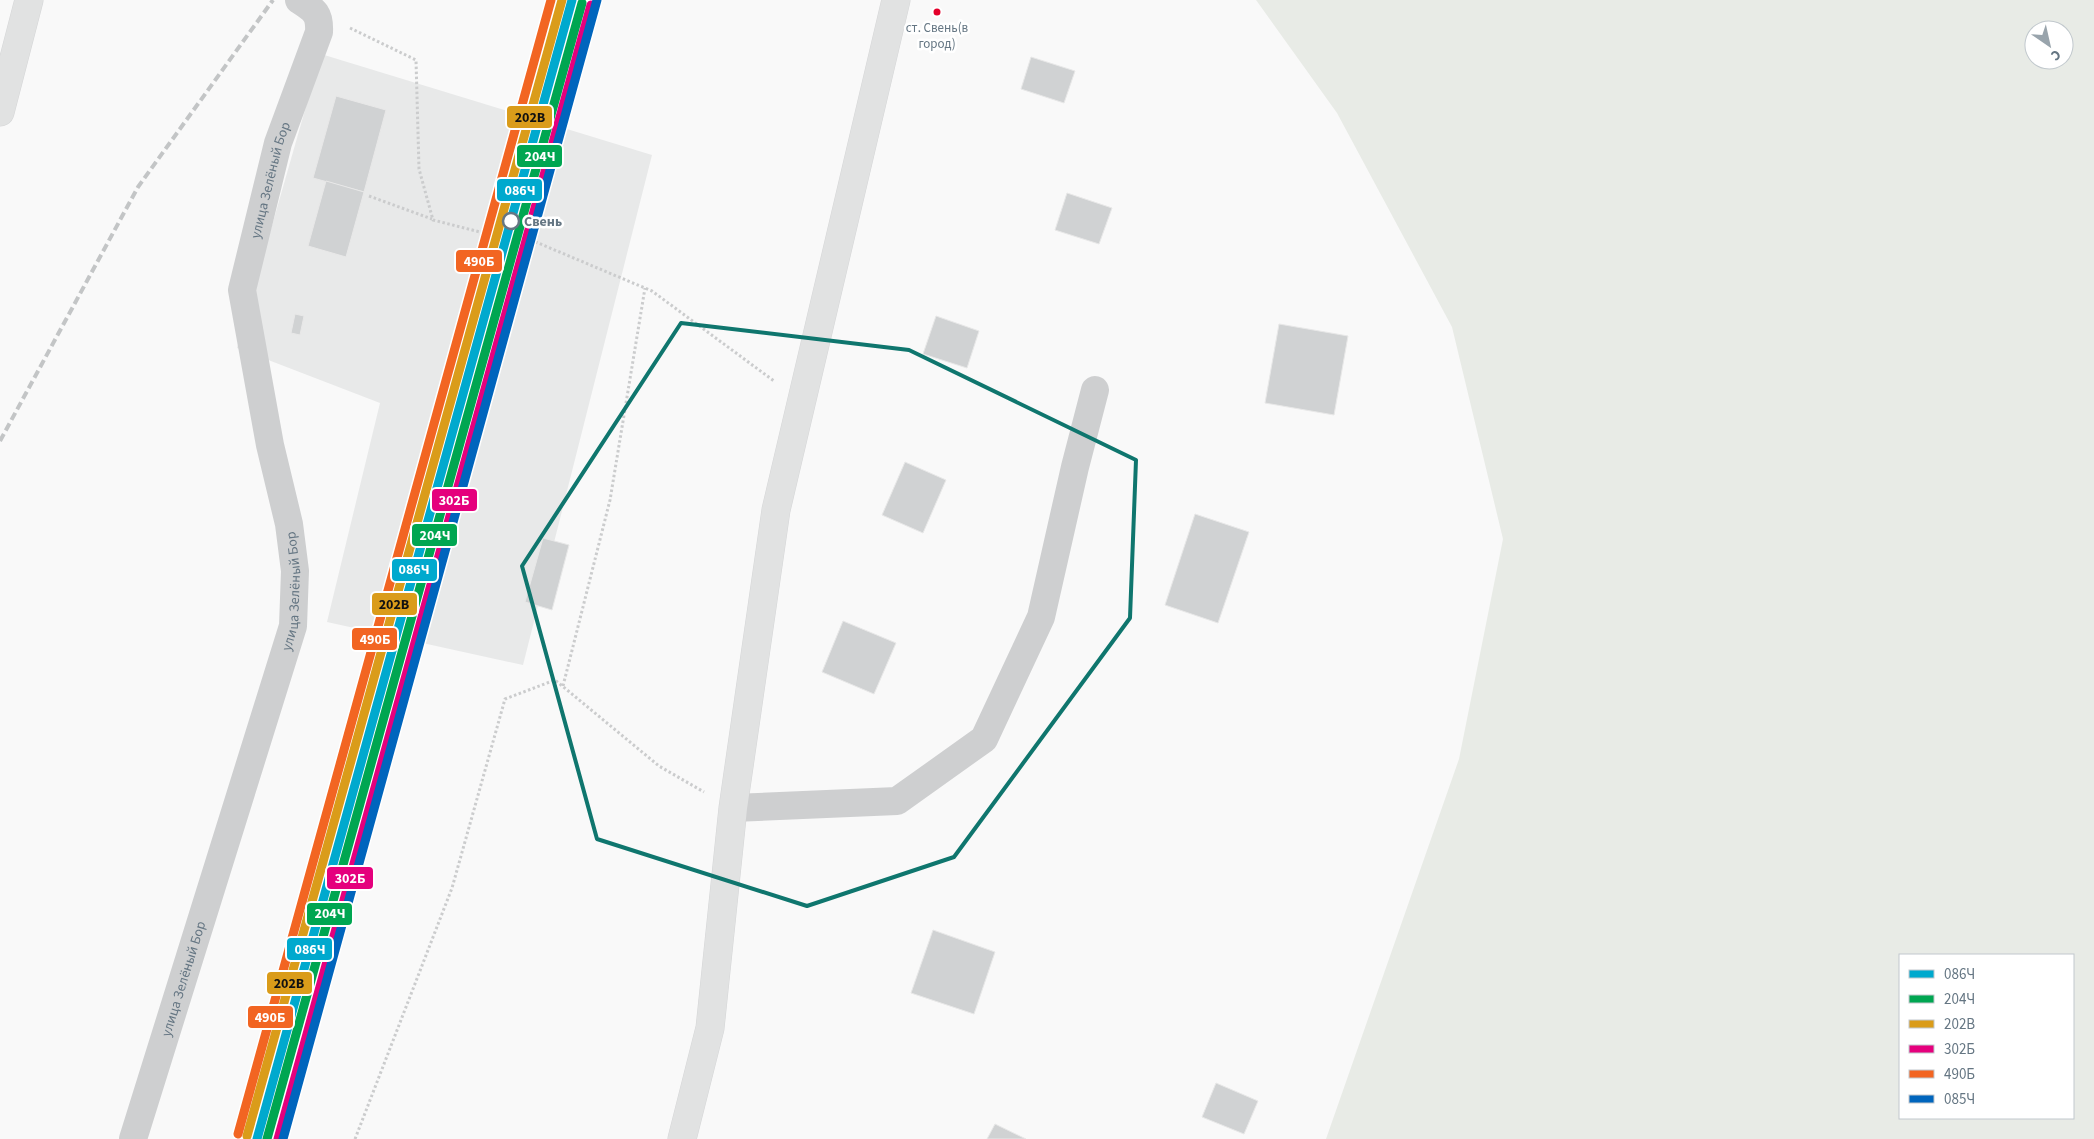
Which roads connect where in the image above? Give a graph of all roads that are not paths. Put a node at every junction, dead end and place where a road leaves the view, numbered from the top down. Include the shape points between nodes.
1 (28, 0) edge
2 (896, 0) edge
3 (305, 4) edge
4 (0, 112) edge
5 (1096, 390) dead end
6 (733, 808) junction
7 (133, 1139) edge
8 (682, 1139) edge

1 - 4 main road
2 - 6 main road via 776,510
3 - 7 street, улица Зелёный Бор via 319,20 319,32 278,143 242,290 270,445 289,524 295,571 292,626
5 - 6 street via 1041,617 984,739 897,801
6 - 8 main road via 710,1028

